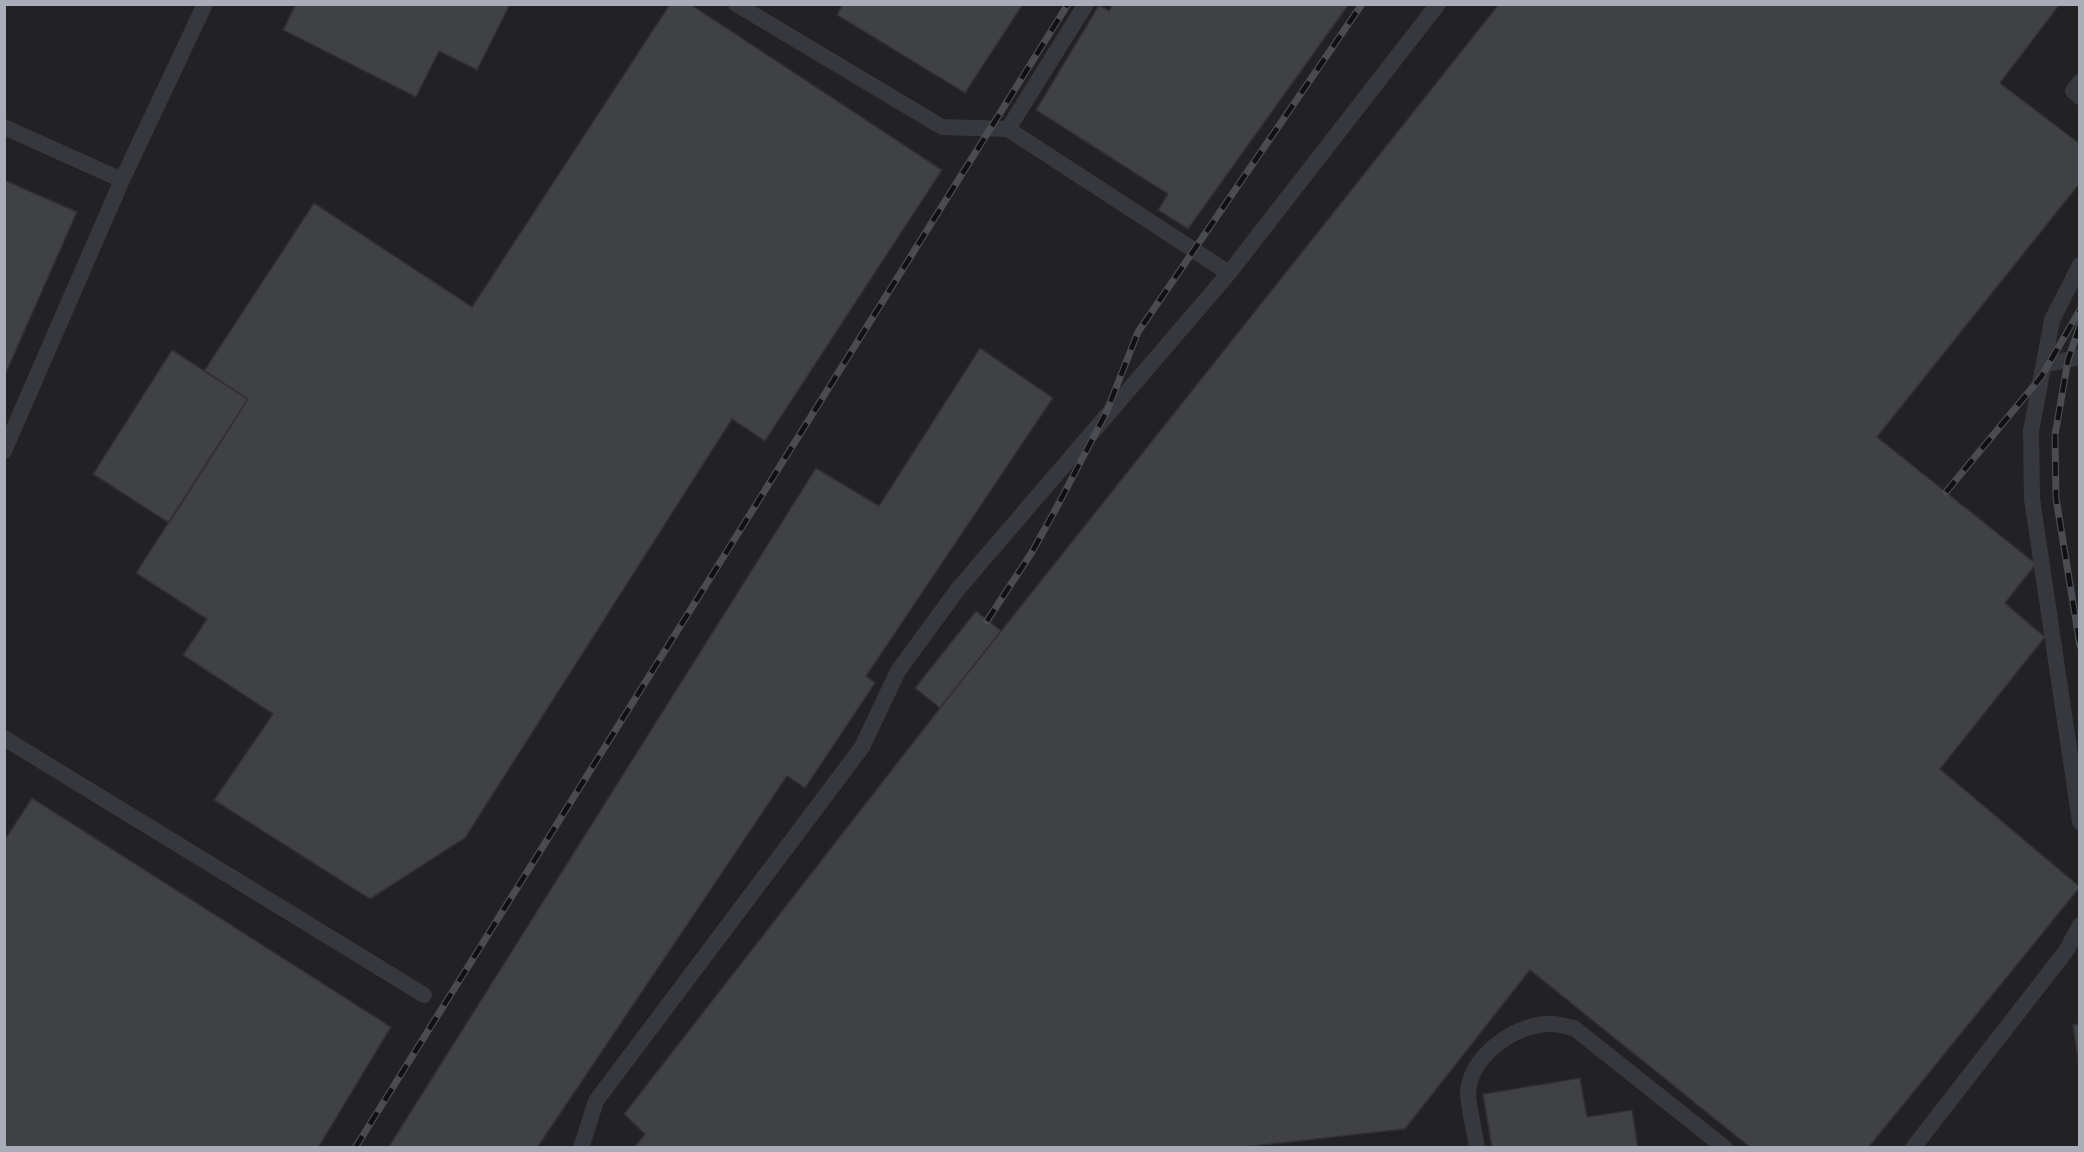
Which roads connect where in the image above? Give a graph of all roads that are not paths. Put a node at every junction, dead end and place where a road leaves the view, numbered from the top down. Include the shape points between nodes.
1 (205, 4) edge
2 (736, 4) edge
3 (1086, 4) edge
4 (1438, 4) edge
5 (2079, 82) edge
6 (2079, 97) edge
7 (4, 127) edge
8 (1008, 129) junction
9 (122, 180) junction
10 (2079, 265) edge
11 (1229, 273) junction
12 (2079, 357) edge
13 (2044, 365) junction
14 (4, 451) edge
15 (4, 738) edge
16 (2079, 822) edge
17 (2079, 925) edge
18 (424, 995) dead end
19 (581, 1148) edge
20 (1477, 1148) edge
21 (1725, 1148) edge
22 (1913, 1148) edge

1 - 9 lane
2 - 8 lane via 942,127
3 - 8 lane
4 - 11 lane
5 - 6 lane via 2073,91
7 - 9 lane
8 - 11 lane
9 - 14 lane
10 - 13 lane via 2052,320
11 - 19 lane via 957,589 898,671 862,747 596,1101
12 - 13 lane
13 - 16 lane via 2031,431 2032,499
15 - 18 lane
17 - 22 lane via 2066,951
20 - 21 lane via 1468,1092 1477,1065 1495,1046 1519,1032 1547,1023 1574,1028

